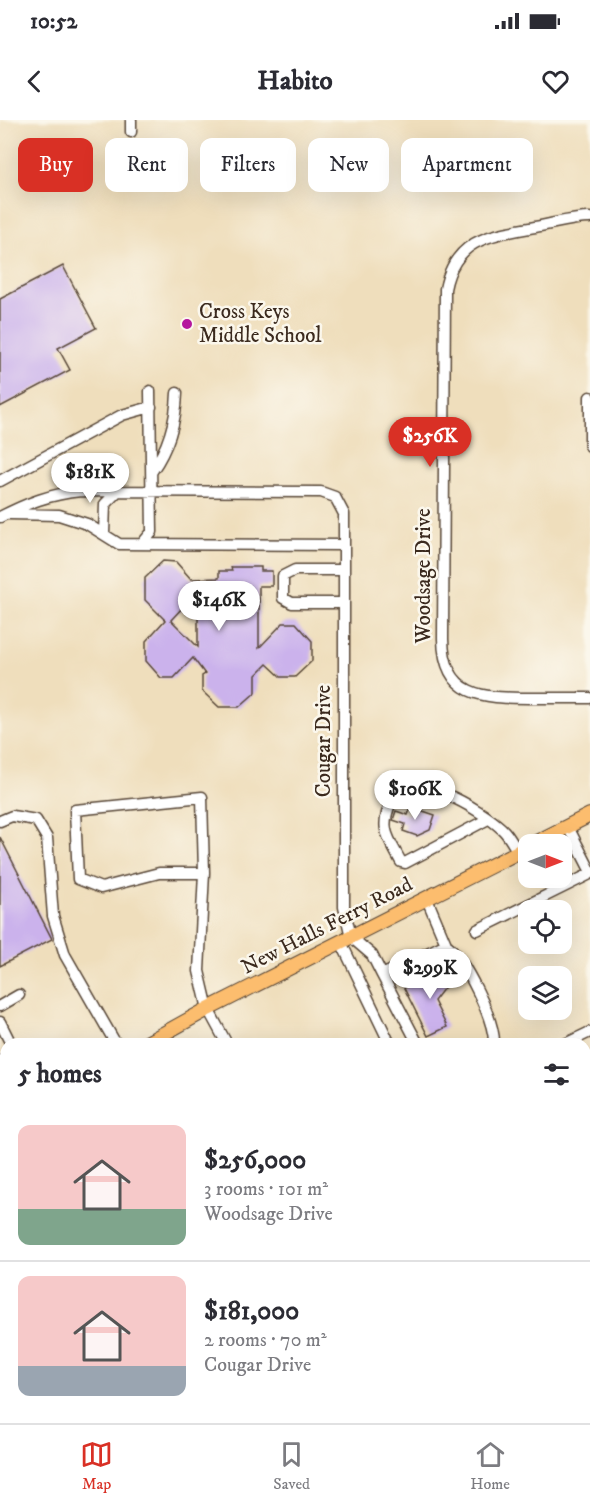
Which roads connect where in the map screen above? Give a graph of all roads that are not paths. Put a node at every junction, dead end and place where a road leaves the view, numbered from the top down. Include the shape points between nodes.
1 (590, 218) edge
2 (150, 391) dead end
3 (177, 393) dead end
4 (590, 397) edge
5 (151, 407) junction
6 (589, 412) edge
7 (590, 446) edge
8 (152, 471) junction
9 (0, 481) edge
10 (118, 491) junction
11 (152, 492) junction
12 (2, 516) edge
13 (104, 534) junction
14 (142, 544) junction
15 (344, 545) junction
16 (344, 570) junction
17 (344, 603) junction
18 (590, 698) edge
19 (590, 815) edge
20 (488, 819) junction
21 (0, 821) edge
22 (568, 826) junction
23 (552, 834) edge
24 (518, 845) edge
25 (518, 853) edge
26 (204, 869) junction
27 (590, 872) edge
28 (426, 899) junction
29 (477, 930) dead end
30 (346, 940) junction
31 (446, 944) junction
32 (382, 975) junction
33 (19, 995) dead end
34 (0, 1006) edge
35 (208, 1009) junction
36 (0, 1022) edge
37 (8, 1038) edge
38 (113, 1038) edge
39 (156, 1038) edge
40 (224, 1038) edge
41 (387, 1038) edge
42 (415, 1038) edge
43 (494, 1038) edge

1 - 18 street, Woodsage Drive via 484,238 463,251 448,273 443,639 446,664 465,690 497,698
2 - 5 street
3 - 8 street via 173,430
4 - 6 street
5 - 8 street
5 - 9 street via 122,415
6 - 7 street
8 - 11 street
10 - 11 street, Cougar Drive
10 - 12 street, Cougar Drive via 51,494
10 - 13 street via 105,504
11 - 14 street via 152,532
11 - 15 street, Cougar Drive via 321,492 341,504
12 - 13 street, Cougar Drive via 59,515
13 - 14 street, Cougar Drive via 119,544
14 - 15 street, Cougar Drive
15 - 16 street, Cougar Drive
16 - 17 street, Cougar Drive
16 - 17 street via 296,570 283,576 283,598 292,603
17 - 30 street, Cougar Drive
19 - 22 main road
20 - 20 street via 462,802 419,786 408,786 394,793 384,820 387,836 400,862 405,863
20 - 24 street
21 - 38 street via 12,816 36,820 47,838 53,915 65,955
22 - 23 main road
22 - 27 street
25 - 28 main road, New Halls Ferry Road
26 - 26 street via 202,798 75,810 78,879 101,888 159,873
26 - 35 street via 199,971
27 - 29 street
28 - 30 main road, New Halls Ferry Road
28 - 31 street
30 - 32 street via 372,955
30 - 35 main road, New Halls Ferry Road
30 - 41 street, Cougar Drive
31 - 32 street
31 - 43 street via 455,952 480,1000
32 - 42 street
33 - 34 street
35 - 39 main road, New Halls Ferry Road
35 - 40 street
36 - 37 street

